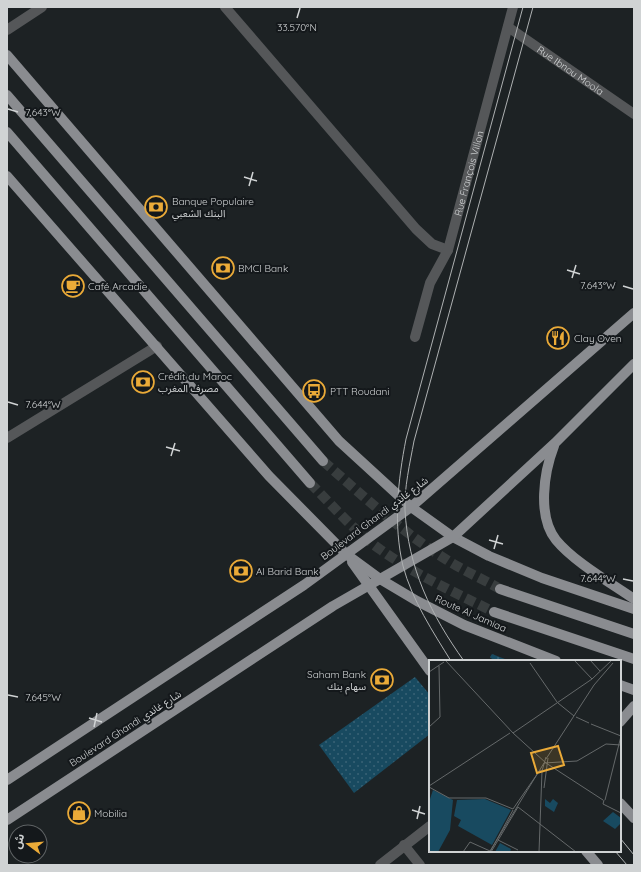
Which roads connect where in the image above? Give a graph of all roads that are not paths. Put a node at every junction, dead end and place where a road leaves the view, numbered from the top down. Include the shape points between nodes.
1 (42, 7) edge
2 (224, 7) edge
3 (513, 7) edge
4 (508, 27) junction
5 (7, 30) edge
6 (7, 55) edge
7 (7, 95) edge
8 (634, 114) edge
9 (7, 132) edge
10 (7, 176) edge
11 (448, 250) junction
12 (634, 313) edge
13 (415, 337) dead end
14 (156, 346) junction
15 (634, 364) edge
16 (7, 438) edge
17 (555, 443) junction
18 (323, 461) tunnel mouth
19 (310, 483) tunnel mouth
20 (412, 507) junction
21 (453, 538) junction
22 (346, 554) junction
23 (380, 579) junction
24 (369, 586) junction
25 (500, 589) tunnel mouth
26 (634, 599) edge
27 (634, 610) edge
28 (494, 612) tunnel mouth
29 (634, 634) edge
30 (634, 659) edge
31 (553, 660) edge
32 (429, 670) edge
33 (621, 685) edge
34 (634, 690) edge
35 (634, 706) edge
36 (621, 721) edge
37 (7, 780) edge
38 (621, 804) edge
39 (634, 818) edge
40 (7, 820) edge
41 (429, 827) edge
42 (404, 845) junction
43 (587, 852) edge
44 (380, 865) edge
45 (420, 865) edge
46 (598, 865) edge

1 - 5 street
2 - 11 street via 416,229 432,244
3 - 4 street, Rue François Villon
4 - 8 street, Rue Ibnou Moola
4 - 11 street, Rue François Villon
6 - 20 main road via 339,442
7 - 18 main road
9 - 19 main road
10 - 14 main road
11 - 13 street, Rue François Villon via 430,283
12 - 20 main road, Boulevard Ghandi شارع غاندي
14 - 16 street
14 - 22 main road via 268,476
15 - 17 main road, Boulevard Ghandi شارع غاندي
17 - 21 main road, Boulevard Ghandi شارع غاندي
17 - 26 main road via 545,473 544,487 545,508 555,539 566,550
20 - 21 main road
20 - 22 main road, Boulevard Ghandi شارع غاندي
21 - 23 main road, Boulevard Ghandi شارع غاندي
21 - 27 main road via 488,556 542,578
22 - 23 main road, Route Al Jamiaa
22 - 24 main road
22 - 37 main road, Boulevard Ghandi شارع غاندي via 304,585
23 - 24 main road, Boulevard Ghandi شارع غاندي
23 - 31 main road, Route Al Jamiaa via 464,625
24 - 32 main road
24 - 40 main road, Boulevard Ghandi شارع غاندي
25 - 29 main road
28 - 30 main road
33 - 34 main road
35 - 36 main road
38 - 39 main road
41 - 42 street
42 - 44 street
42 - 45 street
43 - 46 main road

